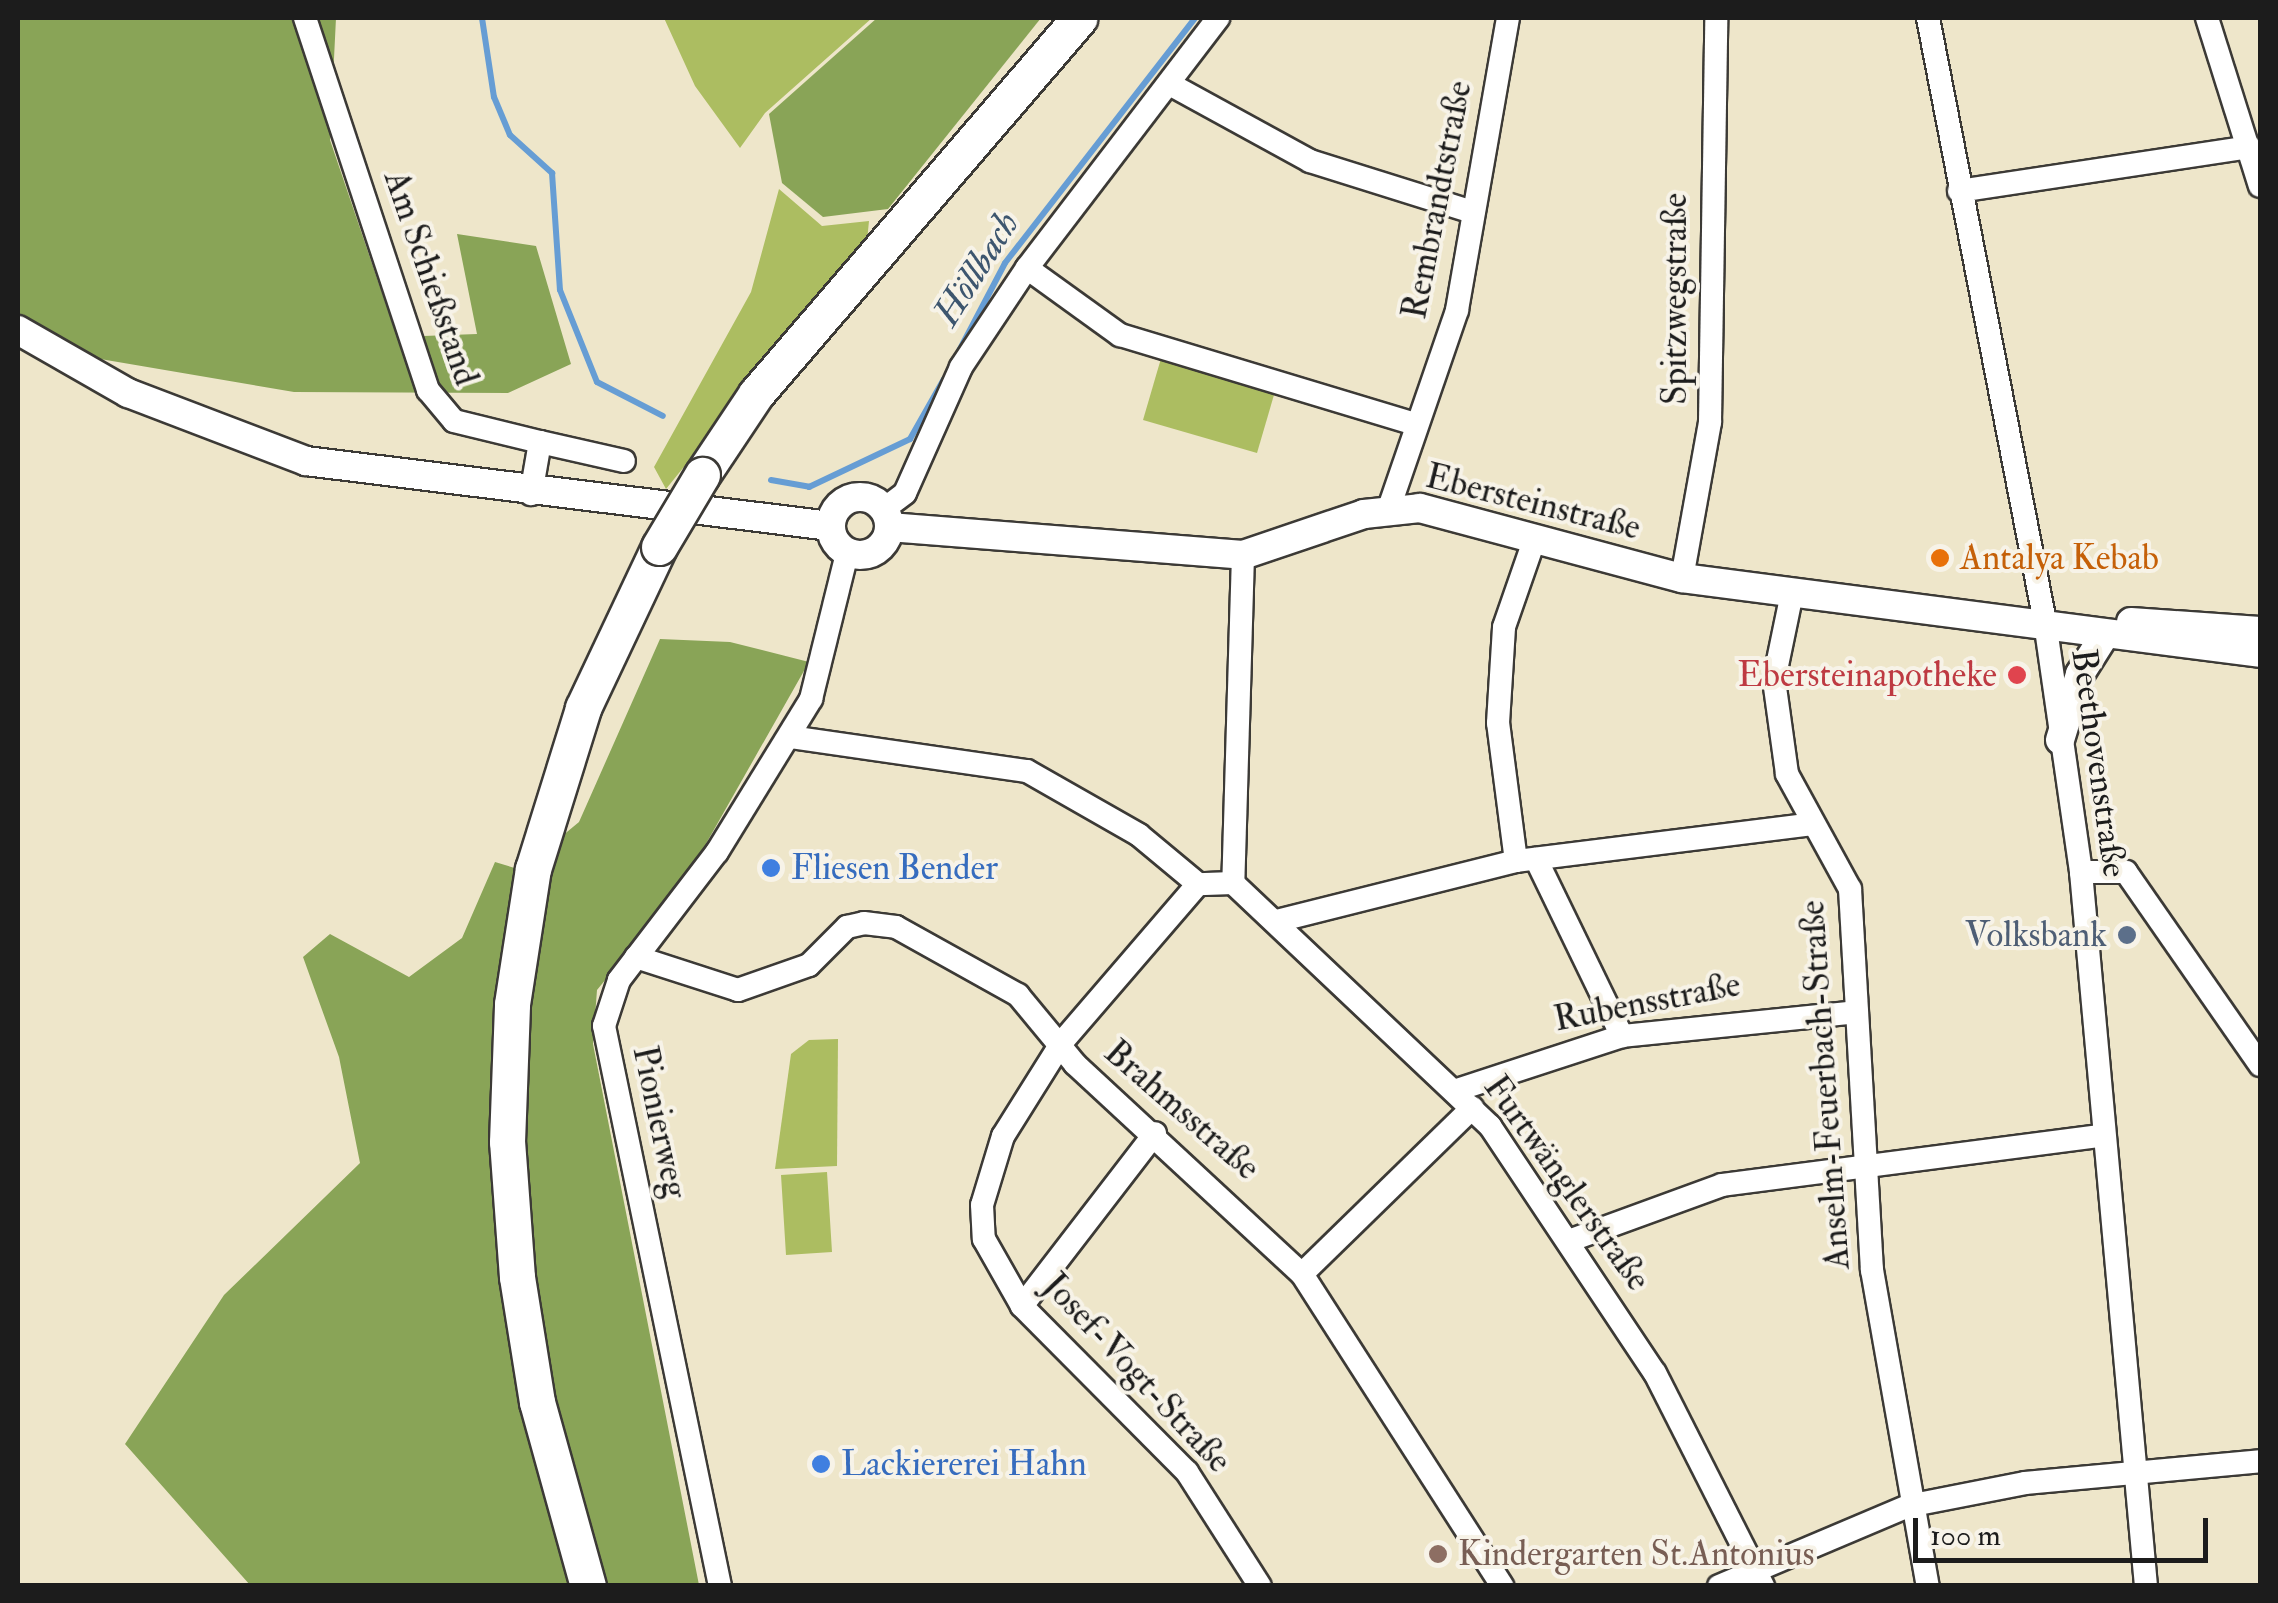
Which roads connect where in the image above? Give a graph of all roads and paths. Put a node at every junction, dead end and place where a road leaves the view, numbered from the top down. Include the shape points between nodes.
1 (305, 18) edge
2 (1079, 18) edge
3 (1218, 18) edge
4 (1508, 18) edge
5 (1716, 18) edge
6 (1928, 18) edge
7 (2207, 18) edge
8 (1172, 86) junction
9 (2250, 147) junction
10 (2260, 186) edge
11 (1959, 191) junction
12 (1473, 212) junction
13 (1026, 268) junction
14 (18, 330) edge
15 (1412, 423) junction
16 (540, 442) junction
17 (624, 461) dead end
18 (530, 494) junction
19 (1389, 508) junction
20 (886, 518) junction
21 (830, 526) junction
22 (1535, 538) junction
23 (847, 553) junction
24 (1243, 555) junction
25 (1682, 578) junction
26 (1792, 593) junction
27 (2045, 622) junction
28 (2260, 631) edge
29 (2104, 636) junction
30 (2260, 653) edge
31 (790, 737) junction
32 (2060, 740) junction
33 (1812, 824) junction
34 (1526, 860) junction
35 (2080, 872) junction
36 (1233, 883) junction
37 (1198, 884) junction
38 (1277, 921) junction
39 (636, 957) junction
40 (1858, 1012) junction
41 (1622, 1036) junction
42 (1062, 1042) junction
43 (2260, 1066) edge
44 (1464, 1099) junction
45 (1155, 1133) junction
46 (2099, 1136) junction
47 (1866, 1159) junction
48 (1574, 1239) junction
49 (1302, 1274) junction
50 (1022, 1306) junction
51 (2260, 1462) edge
52 (2134, 1473) junction
53 (1908, 1506) junction
54 (1759, 1575) edge
55 (588, 1586) edge
56 (720, 1586) edge
57 (1260, 1586) edge
58 (1502, 1586) edge
59 (1719, 1586) edge
60 (1928, 1586) edge
61 (2146, 1586) edge

1 - 16 street, Am Schießstand via 438,410
2 - 55 main road, bridge via 756,394 660,547 583,708 533,868 512,1004 506,1142 517,1277 537,1402
3 - 8 street
4 - 12 street, Rembrandtstraße
5 - 25 street, Spitzwegstraße via 1710,422
6 - 11 street, Beethovenstraße
7 - 9 street
8 - 12 street via 1310,161
8 - 13 street
9 - 10 street
9 - 11 street
11 - 27 street, Beethovenstraße
12 - 15 street, Rembrandtstraße via 1457,310
13 - 15 street via 1120,335
13 - 20 street via 961,367 905,493
14 - 18 street via 128,392 306,461
15 - 19 street, Rembrandtstraße
16 - 17 street
16 - 18 street
18 - 21 street
19 - 22 street, Ebersteinstraße via 1473,518
19 - 24 street, Ebersteinstraße
20 - 21 street, Ebersteinstraße via 851,498
20 - 23 street via 875,551
20 - 24 street, Ebersteinstraße
21 - 23 street
22 - 25 street, Ebersteinstraße
22 - 34 street via 1504,627 1498,723
23 - 31 street, Pionierweg via 811,699
24 - 36 street
25 - 26 street, Ebersteinstraße
26 - 27 street, Ebersteinstraße
26 - 33 street, Anselm-Feuerbach-Straße via 1774,680 1787,774
27 - 28 street, Ebersteinstraße
27 - 29 street, Ebersteinstraße
27 - 32 street, Beethovenstraße
29 - 30 street, Ebersteinstraße
29 - 32 street via 2080,674
31 - 37 street via 1027,771 1139,836
31 - 39 street, Pionierweg
32 - 35 street, Beethovenstraße
33 - 34 street
33 - 40 street, Anselm-Feuerbach-Straße via 1850,888
34 - 38 street
34 - 41 street
35 - 43 street via 2126,872
35 - 46 street, Beethovenstraße
36 - 37 street
36 - 38 street, Furtwänglerstraße
37 - 42 street, Josef-Vogt-Straße
38 - 44 street, Furtwänglerstraße
39 - 42 street, Brahmsstraße via 738,990 809,965 847,927 896,928 1018,994
39 - 56 street, Pionierweg via 604,1026 609,1074
40 - 41 street, Rubensstraße
40 - 47 street, Anselm-Feuerbach-Straße
41 - 44 street, Rubensstraße
42 - 45 street, Brahmsstraße
42 - 50 street, Josef-Vogt-Straße via 985,1175 984,1239
44 - 48 street, Furtwänglerstraße
44 - 49 street, Rubensstraße
45 - 49 street, Brahmsstraße
45 - 50 street
46 - 47 street
46 - 52 street, Beethovenstraße
47 - 48 street via 1722,1184
47 - 53 street, Anselm-Feuerbach-Straße via 1872,1270
48 - 54 street, Furtwänglerstraße
49 - 58 street, Brahmsstraße
50 - 57 street, Josef-Vogt-Straße via 1187,1472
51 - 52 street
52 - 53 street
52 - 61 street, Beethovenstraße
53 - 54 street
53 - 60 street, Anselm-Feuerbach-Straße
54 - 59 street

